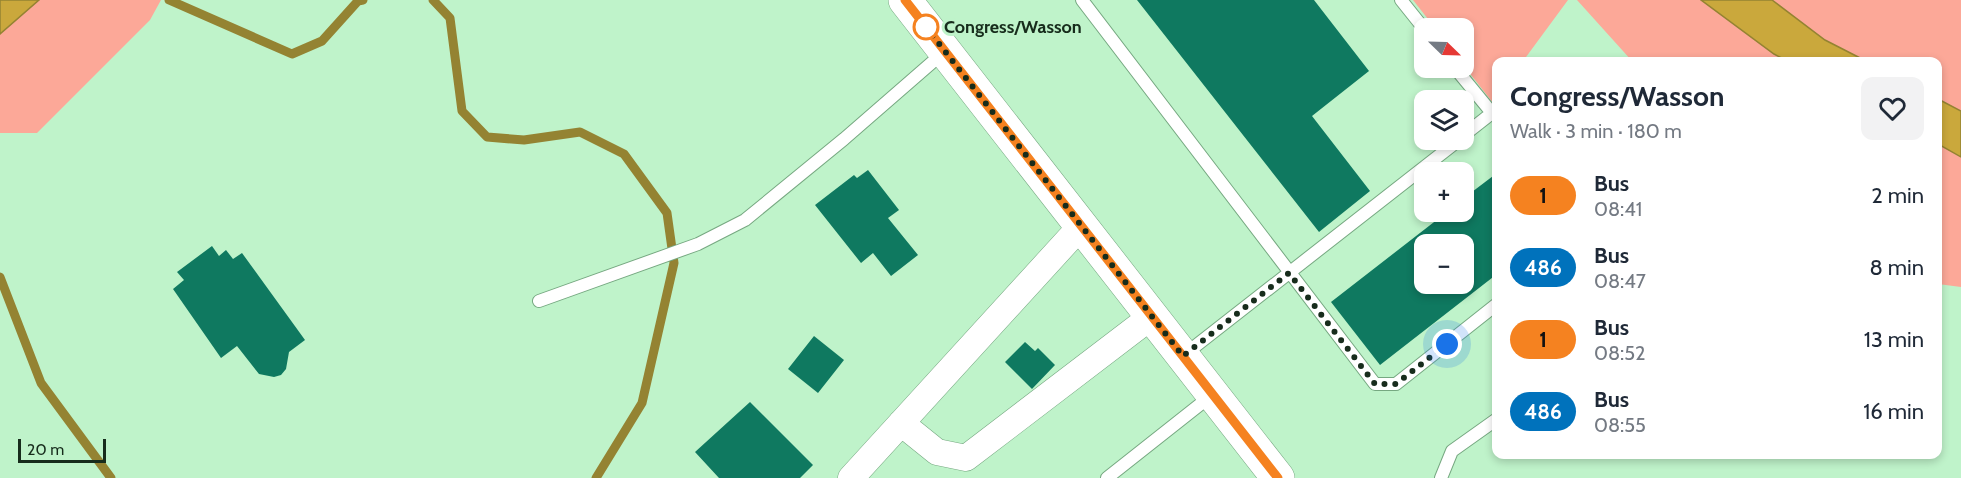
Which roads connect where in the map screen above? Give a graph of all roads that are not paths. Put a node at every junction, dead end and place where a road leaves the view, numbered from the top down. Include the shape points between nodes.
1 (905, 0) edge
2 (1082, 0) edge
3 (1401, 0) edge
4 (1415, 18) edge
5 (945, 51) junction
6 (1463, 78) edge
7 (1492, 114) edge
8 (1492, 117) edge
9 (1474, 129) edge
10 (1446, 150) edge
11 (1081, 226) junction
12 (1289, 273) junction
13 (539, 301) dead end
14 (1492, 308) edge
15 (1152, 316) junction
16 (1183, 356) junction
17 (1213, 395) junction
18 (901, 423) junction
19 (1492, 423) edge
20 (851, 478) edge
21 (1107, 478) edge
22 (1278, 478) edge
23 (1441, 478) edge

1 - 5 main road
2 - 12 lane
3 - 4 lane
5 - 11 main road
5 - 13 lane via 745,220 698,244
6 - 7 lane
8 - 9 lane
10 - 12 lane
11 - 15 main road
11 - 18 street
12 - 14 lane via 1375,384 1396,384
12 - 16 lane
15 - 16 main road
15 - 18 street via 966,458 937,452
16 - 17 main road
17 - 21 lane
17 - 22 main road
18 - 20 street
19 - 23 lane via 1452,451

